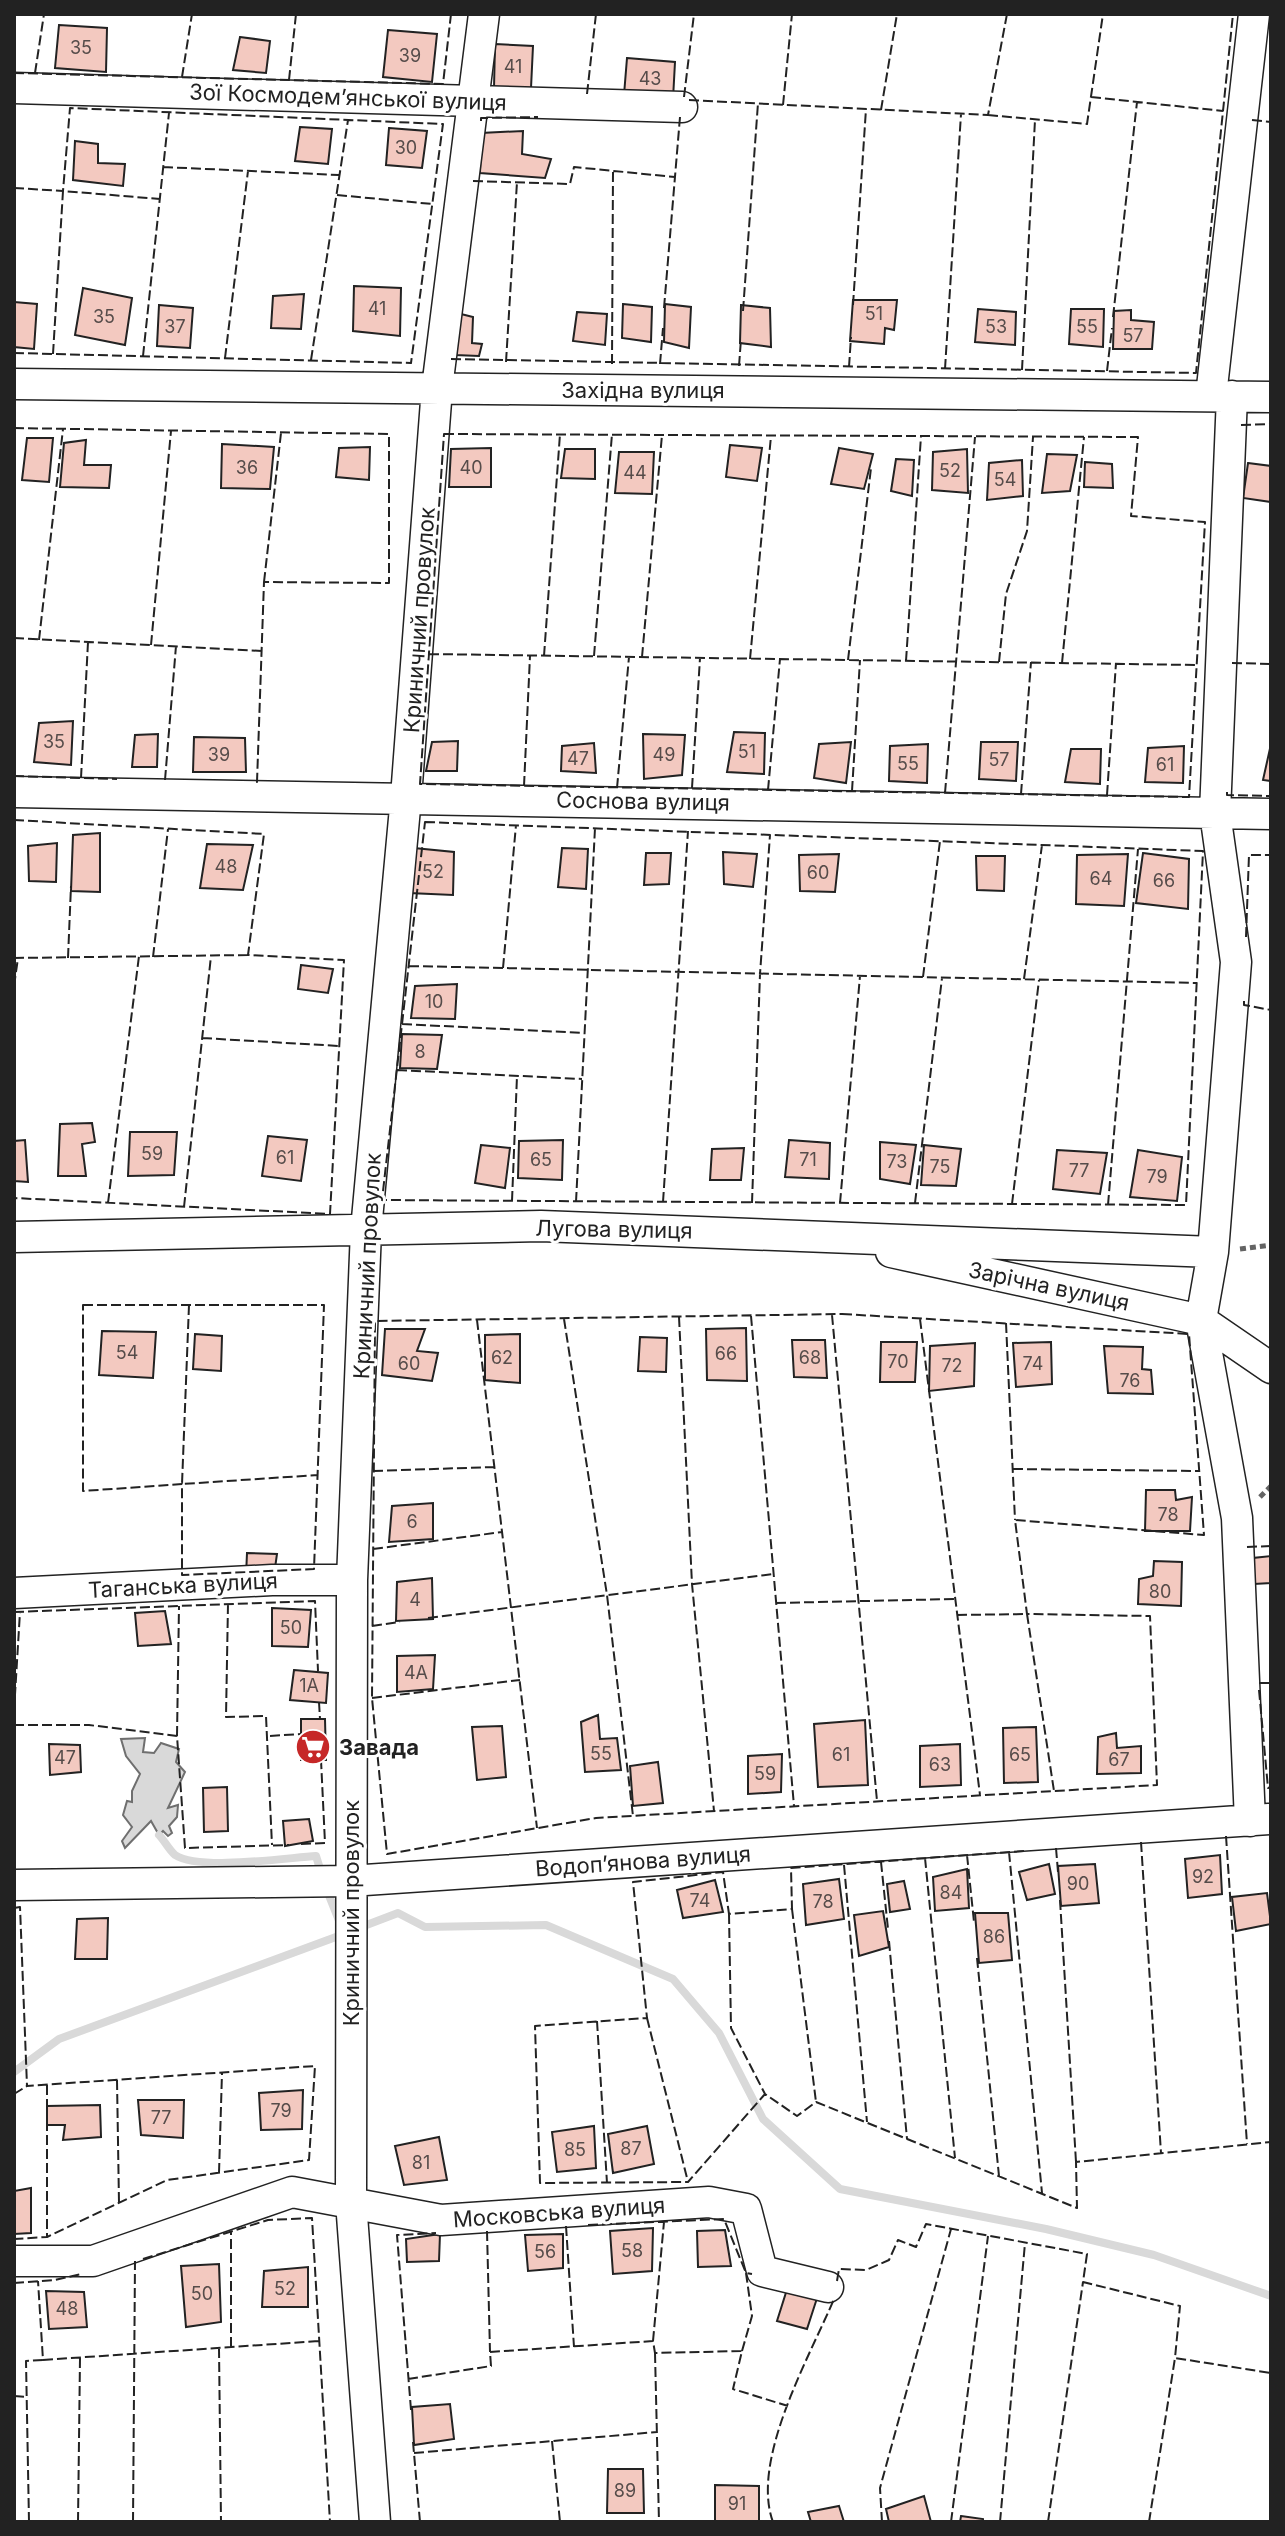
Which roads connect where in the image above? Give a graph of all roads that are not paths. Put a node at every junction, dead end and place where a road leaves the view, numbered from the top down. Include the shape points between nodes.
1 (484, 14) edge
2 (1254, 14) edge
3 (14, 88) edge
4 (472, 100) junction
5 (682, 107) dead end
6 (14, 384) edge
7 (437, 388) junction
8 (1222, 396) junction
9 (1271, 397) edge
10 (14, 792) edge
11 (406, 797) junction
12 (1215, 813) junction
13 (1271, 814) edge
14 (366, 1230) junction
15 (813, 1235) junction
16 (14, 1237) edge
17 (1213, 1252) junction
18 (1201, 1320) junction
19 (1271, 1368) edge
20 (352, 1580) junction
21 (14, 1593) edge
22 (1261, 1820) edge
23 (350, 1881) junction
24 (14, 1885) edge
25 (351, 2202) junction
26 (14, 2261) edge
27 (828, 2287) dead end
28 (375, 2522) edge

1 - 4 street, Криничний провулок
2 - 8 street
3 - 4 street, Зої Космодем’янської вулиця
4 - 5 street, Зої Космодем’янської вулиця
4 - 7 street, Криничний провулок
6 - 7 street, Західна вулиця
7 - 8 street, Західна вулиця
7 - 11 street, Криничний провулок
8 - 9 street, Західна вулиця
8 - 12 street
10 - 11 street, Соснова вулиця
11 - 12 street, Соснова вулиця
11 - 14 street, Криничний провулок
12 - 13 street, Соснова вулиця
12 - 17 street via 1236,962
14 - 15 street, Лугова вулиця via 541,1226
14 - 16 street, Лугова вулиця
14 - 20 street, Криничний провулок
15 - 17 street, Лугова вулиця
15 - 18 street, Зарічна вулиця
17 - 18 street
18 - 19 street, Зарічна вулиця
18 - 22 street via 1237,1518
20 - 21 street, Таганська вулиця
20 - 23 street, Криничний провулок
22 - 23 street, Водоп’янова вулиця
23 - 24 street, Водоп’янова вулиця
23 - 25 street, Криничний провулок
25 - 26 street, Московська вулиця via 292,2192 93,2261
25 - 27 street, Московська вулиця via 441,2220 709,2202 746,2209 762,2271
25 - 28 street, Криничний провулок

